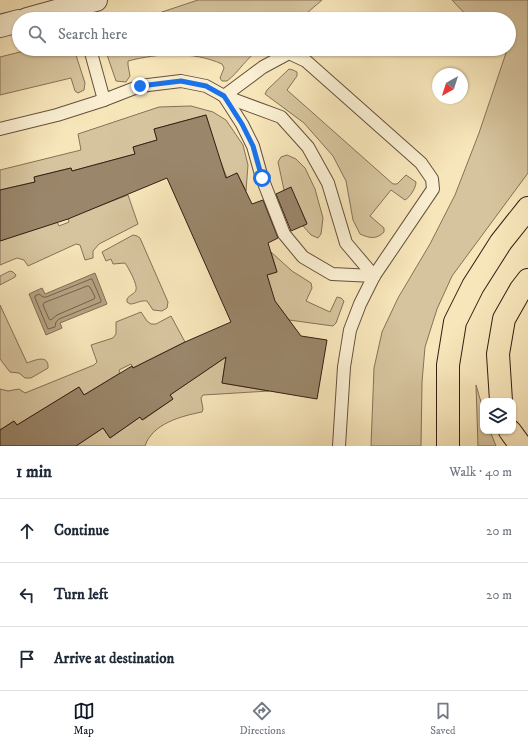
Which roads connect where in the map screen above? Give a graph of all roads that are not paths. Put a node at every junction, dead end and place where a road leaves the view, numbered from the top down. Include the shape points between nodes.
1 (85, 8) edge
2 (64, 12) edge
3 (12, 23) edge
4 (0, 26) edge
5 (92, 56) edge
6 (283, 56) edge
7 (295, 56) edge
8 (224, 96) junction
9 (104, 100) junction
10 (0, 129) edge
11 (528, 208) edge
12 (374, 276) junction
13 (528, 280) edge
14 (501, 398) edge
15 (512, 434) edge
16 (339, 446) edge
17 (448, 446) edge
18 (521, 446) edge

1 - 2 street
3 - 4 street
5 - 9 lane
6 - 8 lane via 263,67
7 - 12 lane via 306,61 421,163 432,179 432,188
8 - 9 lane via 206,86 181,81 140,86
8 - 12 lane via 281,117 308,147 328,183 346,243
8 - 12 lane via 253,146 266,191 284,234 303,257 332,274
9 - 10 lane
11 - 17 highway via 501,242 472,286 455,322 448,365
12 - 16 lane via 350,330 344,367
13 - 14 highway via 504,319 498,354
15 - 18 highway

